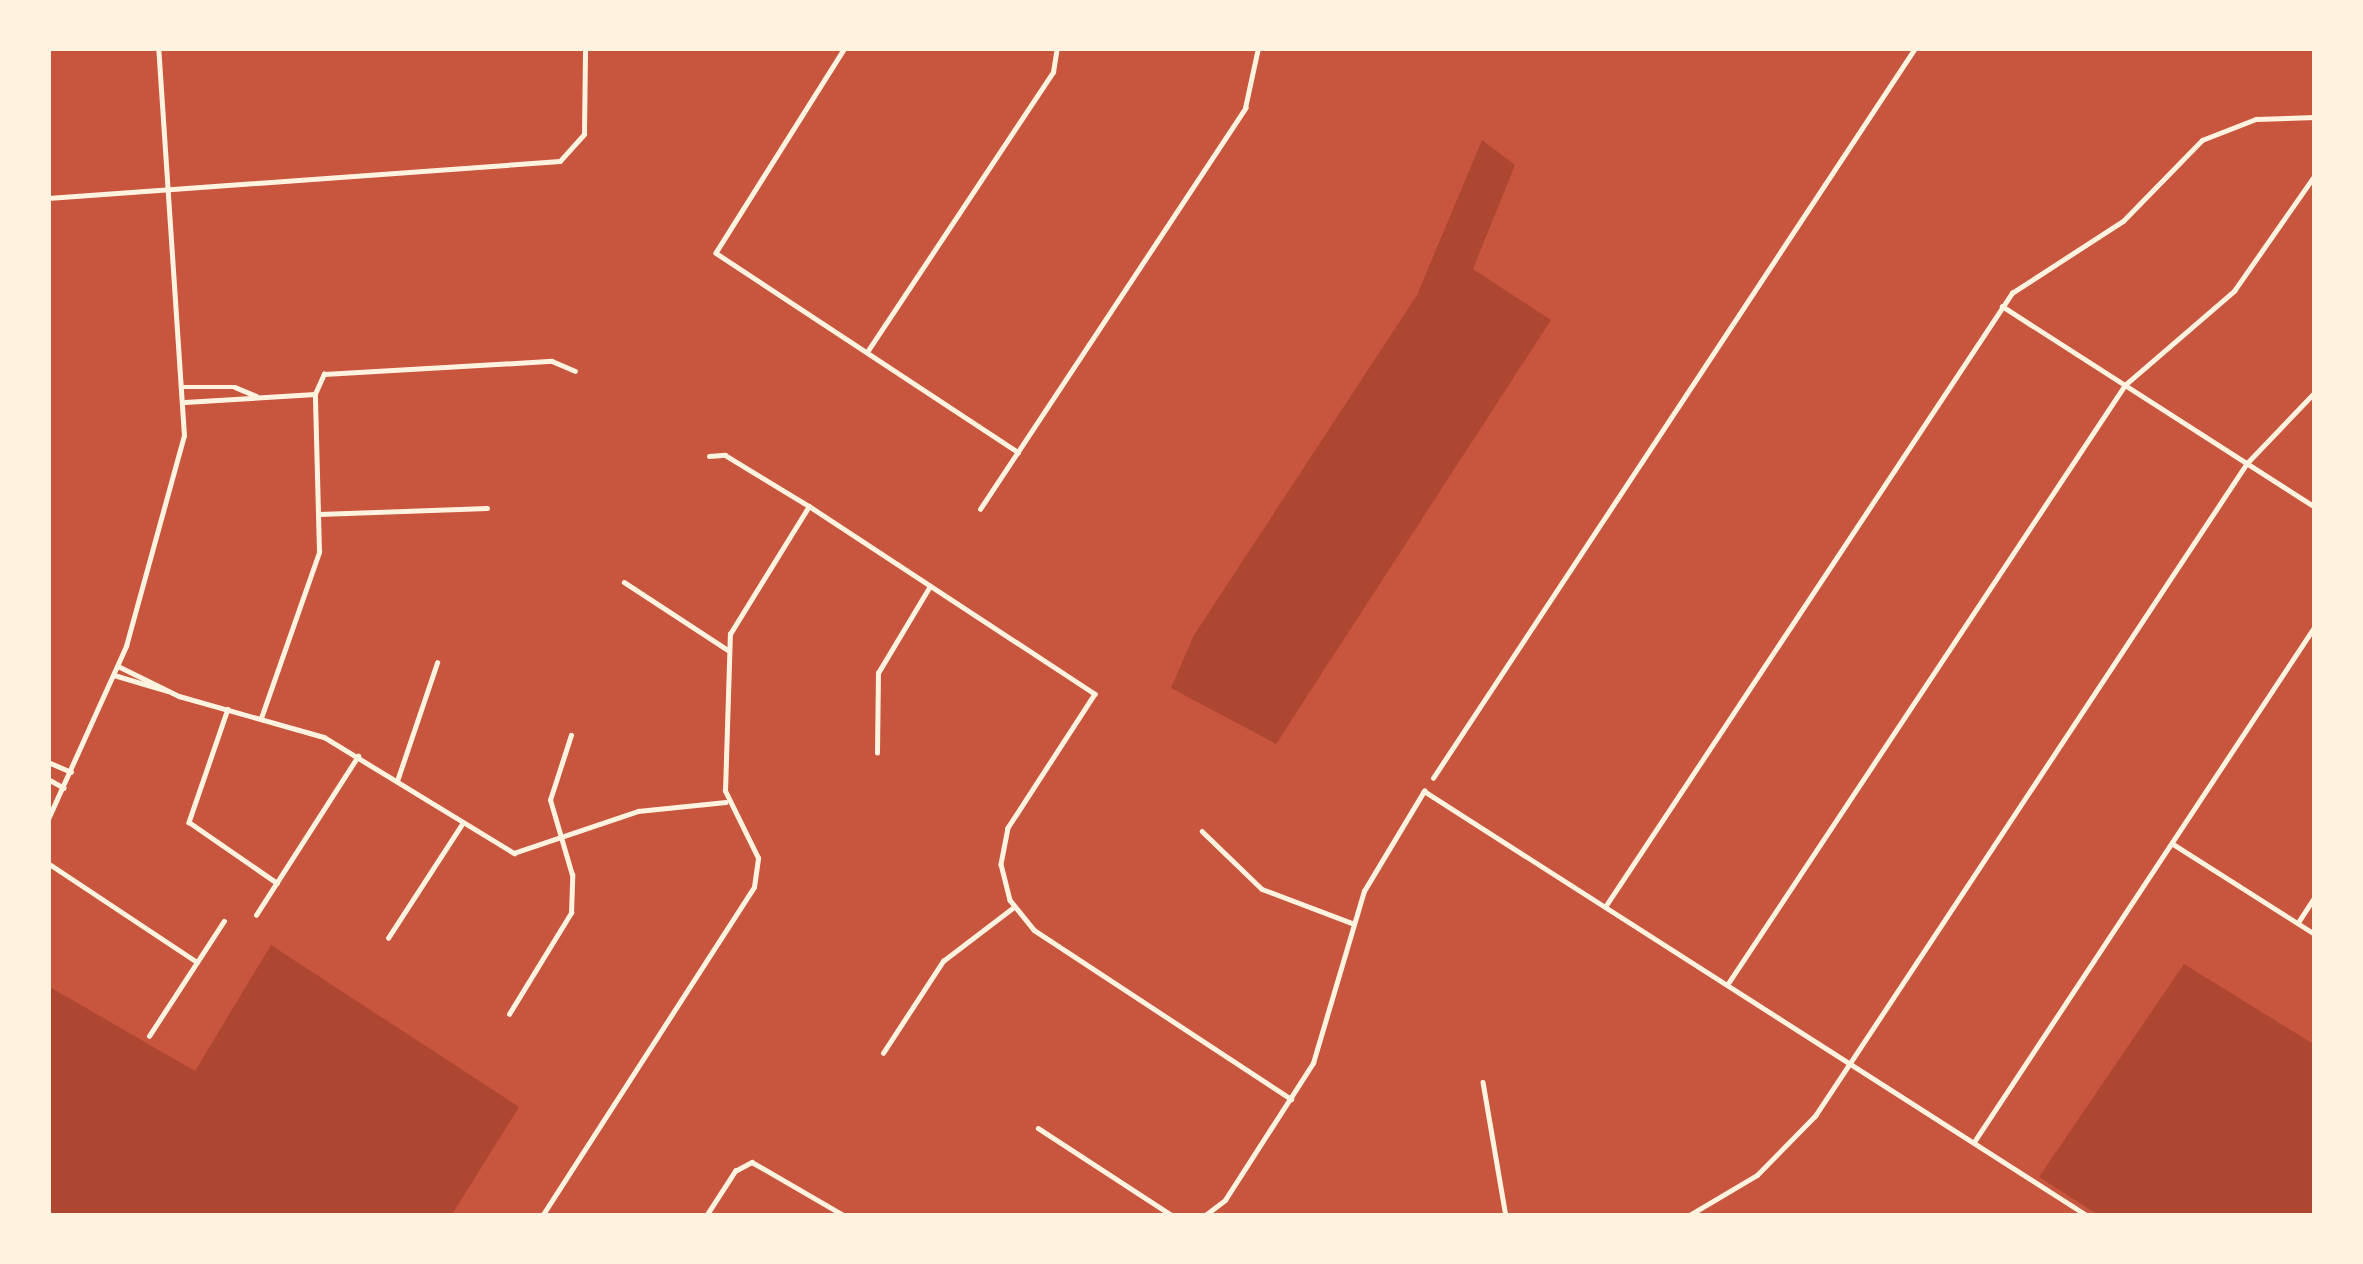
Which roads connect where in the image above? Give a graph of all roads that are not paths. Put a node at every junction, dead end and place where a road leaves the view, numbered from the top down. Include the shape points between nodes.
1 (158, 48) edge
2 (585, 48) edge
3 (845, 48) edge
4 (1057, 48) edge
5 (1258, 48) edge
6 (1470, 48) edge
7 (1562, 48) edge
8 (1915, 48) edge
9 (2315, 117) edge
10 (2315, 175) edge
11 (169, 186) junction
12 (48, 198) edge
13 (2002, 306) junction
14 (867, 353) junction
15 (575, 370) dead end
16 (2125, 385) junction
17 (184, 387) junction
18 (2315, 392) edge
19 (315, 394) junction
20 (256, 396) junction
21 (185, 402) junction
22 (1018, 452) junction
23 (709, 456) dead end
24 (2248, 464) junction
25 (809, 506) junction
26 (2315, 507) edge
27 (488, 508) dead end
28 (980, 509) dead end
29 (319, 514) junction
30 (625, 582) dead end
31 (930, 586) junction
32 (2315, 626) edge
33 (728, 650) junction
34 (437, 663) dead end
35 (118, 666) junction
36 (114, 675) junction
37 (168, 692) junction
38 (228, 710) junction
39 (262, 718) junction
40 (571, 735) dead end
41 (877, 753) dead end
42 (358, 756) junction
43 (48, 762) edge
44 (71, 772) junction
45 (1433, 778) dead end
46 (48, 779) edge
47 (397, 781) junction
48 (64, 788) junction
49 (726, 802) junction
50 (48, 819) edge
51 (462, 824) junction
52 (1202, 831) dead end
53 (558, 841) junction
54 (2172, 843) junction
55 (48, 863) edge
56 (277, 883) junction
57 (2315, 896) edge
58 (1605, 907) junction
59 (1014, 908) junction
60 (256, 915) dead end
61 (224, 921) dead end
62 (1352, 923) junction
63 (2297, 923) junction
64 (2315, 934) edge
65 (388, 938) dead end
66 (197, 962) junction
67 (1727, 985) junction
68 (509, 1014) dead end
69 (149, 1036) dead end
70 (883, 1053) dead end
71 (1850, 1064) junction
72 (1483, 1082) dead end
73 (1291, 1099) junction
74 (1038, 1128) dead end
75 (1973, 1143) junction
76 (542, 1216) edge
77 (706, 1216) edge
78 (845, 1216) edge
79 (1173, 1216) edge
80 (1204, 1216) edge
81 (1506, 1216) edge
82 (1688, 1216) edge
83 (2087, 1216) edge

1 - 11 street
2 - 11 street via 584,134 560,161
3 - 14 street via 716,254
4 - 14 street via 1053,72
5 - 22 street via 1245,108
6 - 7 street
8 - 45 street
9 - 13 street via 2256,119 2202,140 2123,221 2038,269
10 - 16 street via 2234,291
11 - 12 street
11 - 17 street
13 - 16 street
13 - 58 street
14 - 22 street
15 - 19 street via 552,361 338,367 319,379
16 - 24 street
16 - 67 street
17 - 20 street via 235,387
17 - 21 street
18 - 24 street
19 - 20 street
19 - 29 street
20 - 21 street
21 - 35 street via 178,479
22 - 28 street
23 - 25 street via 725,455
24 - 26 street
24 - 71 street
25 - 31 street
25 - 33 street via 737,615
27 - 29 street
29 - 39 street via 315,567
30 - 33 street
31 - 41 street via 878,673
31 - 59 street via 1095,694 1008,828 1001,864
32 - 54 street
33 - 49 street
34 - 47 street
35 - 36 street
35 - 37 street
36 - 37 street
36 - 44 street
37 - 38 street
38 - 39 street
38 - 56 street via 189,822
39 - 42 street
40 - 53 street via 551,792
42 - 47 street
42 - 56 street
43 - 44 street
44 - 48 street
46 - 48 street
47 - 51 street
48 - 50 street
49 - 53 street via 638,811
49 - 76 street via 758,858 754,887
51 - 53 street via 514,854
51 - 65 street
52 - 62 street via 1262,890
53 - 68 street via 572,875 571,913
54 - 63 street
54 - 75 street
55 - 66 street
56 - 60 street
57 - 63 street
58 - 62 street via 1424,791
58 - 67 street
59 - 70 street via 943,961
59 - 73 street via 1034,930
61 - 66 street
62 - 73 street via 1328,1028
63 - 64 street
66 - 69 street
67 - 71 street
71 - 75 street
71 - 82 street via 1778,1157
72 - 81 street
73 - 80 street via 1225,1200
74 - 79 street
75 - 83 street
77 - 78 street via 734,1172 752,1162

